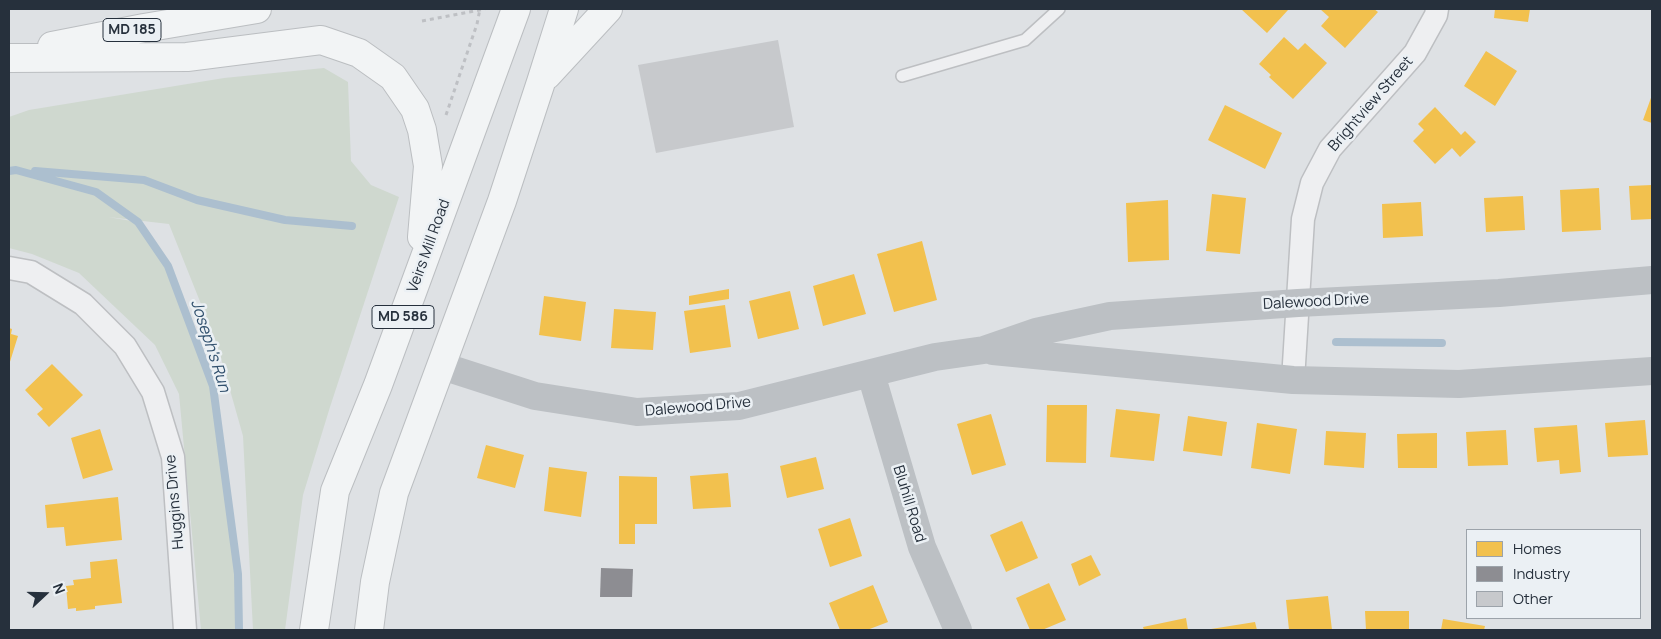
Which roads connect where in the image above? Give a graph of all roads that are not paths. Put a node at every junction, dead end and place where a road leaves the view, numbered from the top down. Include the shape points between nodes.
1 (257, 9) edge
2 (516, 9) edge
3 (564, 9) edge
4 (608, 9) edge
5 (1059, 9) edge
6 (1437, 9) edge
7 (9, 54) edge
8 (9, 58) edge
9 (902, 76) dead end
10 (541, 82) junction
11 (9, 268) edge
12 (419, 272) junction
13 (1652, 280) edge
14 (1298, 303) junction
15 (984, 350) junction
16 (442, 366) junction
17 (1652, 371) edge
18 (871, 374) junction
19 (1293, 380) junction
20 (185, 630) edge
21 (314, 630) edge
22 (369, 630) edge
23 (958, 630) edge

1 - 7 main road, MD 185
2 - 12 main road, Veirs Mill Road / MD 586
3 - 10 main road, MD 586
4 - 10 main road
5 - 9 lane via 1025,40
6 - 14 street, Brightview Street via 1415,53 1330,149 1312,183 1303,218
8 - 12 main road via 187,57 321,40 359,53 393,77 415,109 422,130 428,166
10 - 16 main road, MD 586
11 - 20 street, Huggins Drive via 31,272 83,304 125,346 153,392 172,457
12 - 21 main road, Veirs Mill Road / MD 586 via 335,491
13 - 14 street, Dalewood Drive via 1498,293
14 - 15 street, Dalewood Drive via 1110,316 1036,332
14 - 19 street, Brightview Street
15 - 18 street, Dalewood Drive via 935,357
15 - 19 street, Dalewood Drive
16 - 18 street, Dalewood Drive via 535,396 637,412 739,406
16 - 22 main road, MD 586 via 394,493 375,582
17 - 19 street, Dalewood Drive via 1459,384
18 - 23 street, Bluhill Road via 922,547

